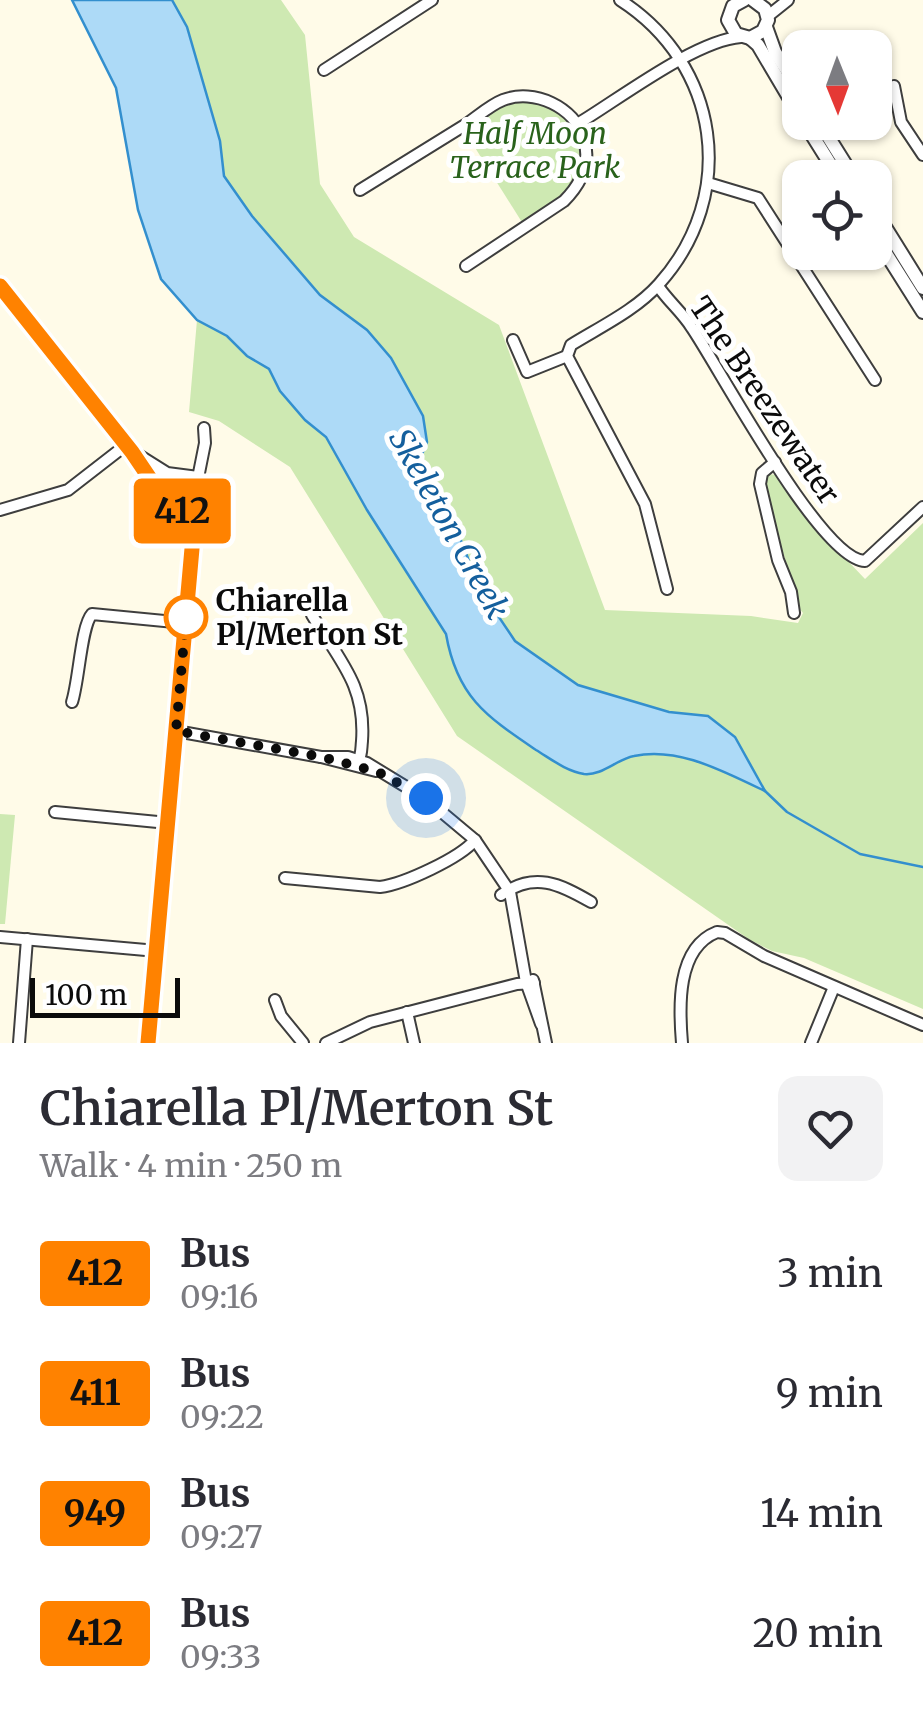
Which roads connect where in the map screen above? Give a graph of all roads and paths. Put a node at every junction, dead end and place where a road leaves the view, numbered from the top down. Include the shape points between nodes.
1 (432, 0) edge
2 (620, 0) edge
3 (754, 0) edge
4 (788, 0) edge
5 (728, 10) edge
6 (767, 22) junction
7 (745, 38) junction
8 (708, 45) junction
9 (680, 61) junction
10 (782, 63) edge
11 (324, 70) dead end
12 (782, 86) edge
13 (894, 86) dead end
14 (578, 124) junction
15 (923, 156) edge
16 (708, 183) junction
17 (360, 190) dead end
18 (892, 238) edge
19 (892, 263) edge
20 (466, 266) dead end
21 (0, 286) edge
22 (658, 286) junction
23 (923, 288) edge
24 (923, 312) edge
25 (512, 340) dead end
26 (567, 356) junction
27 (875, 380) dead end
28 (204, 428) dead end
29 (129, 449) junction
30 (775, 462) junction
31 (198, 478) junction
32 (923, 507) edge
33 (0, 510) edge
34 (194, 526) junction
35 (667, 589) dead end
36 (794, 613) dead end
37 (312, 615) dead end
38 (185, 623) junction
39 (72, 702) dead end
40 (176, 731) junction
41 (356, 762) junction
42 (56, 812) dead end
43 (168, 823) junction
44 (470, 843) junction
45 (285, 878) dead end
46 (506, 892) junction
47 (591, 902) dead end
48 (0, 937) edge
49 (26, 940) junction
50 (156, 951) junction
51 (529, 984) junction
52 (834, 987) junction
53 (275, 1000) dead end
54 (407, 1012) junction
55 (923, 1025) edge
56 (20, 1043) edge
57 (148, 1043) edge
58 (302, 1043) edge
59 (326, 1043) edge
60 (414, 1043) edge
61 (546, 1043) edge
62 (682, 1043) edge
63 (810, 1043) edge

1 - 11 street
2 - 9 street via 651,23
3 - 5 street
3 - 6 street
4 - 6 street
5 - 7 street via 732,30
5 - 8 street
6 - 7 street via 760,35
6 - 10 street
7 - 8 street
7 - 12 street via 758,45
8 - 9 street
9 - 14 street
9 - 16 street via 706,120
13 - 15 street via 901,122
14 - 17 street via 538,98 502,100
14 - 20 street via 587,152 575,190
16 - 22 street via 689,242
16 - 27 street via 758,198
18 - 23 street
19 - 24 street
21 - 29 street
22 - 26 street via 571,345
22 - 30 street, The Breezewater via 692,328
25 - 26 street via 526,372
26 - 35 street via 645,504
28 - 31 street
29 - 31 street via 157,470
29 - 33 street via 68,490
29 - 34 street
30 - 32 street, The Breezewater via 810,517 860,562
30 - 36 street via 760,484
31 - 34 street
34 - 38 street
37 - 41 street via 358,691 364,713
38 - 39 street via 92,614 84,624
38 - 40 street
40 - 41 street
40 - 43 street
41 - 44 street via 426,798
42 - 43 street
43 - 50 street
44 - 45 street via 395,885
44 - 46 street
46 - 47 street via 555,882
46 - 51 street
48 - 49 street
49 - 50 street
49 - 56 street
50 - 57 street
51 - 54 street
51 - 61 street
52 - 55 street
52 - 62 street via 714,933 684,974
52 - 63 street
53 - 58 street
54 - 59 street
54 - 60 street

